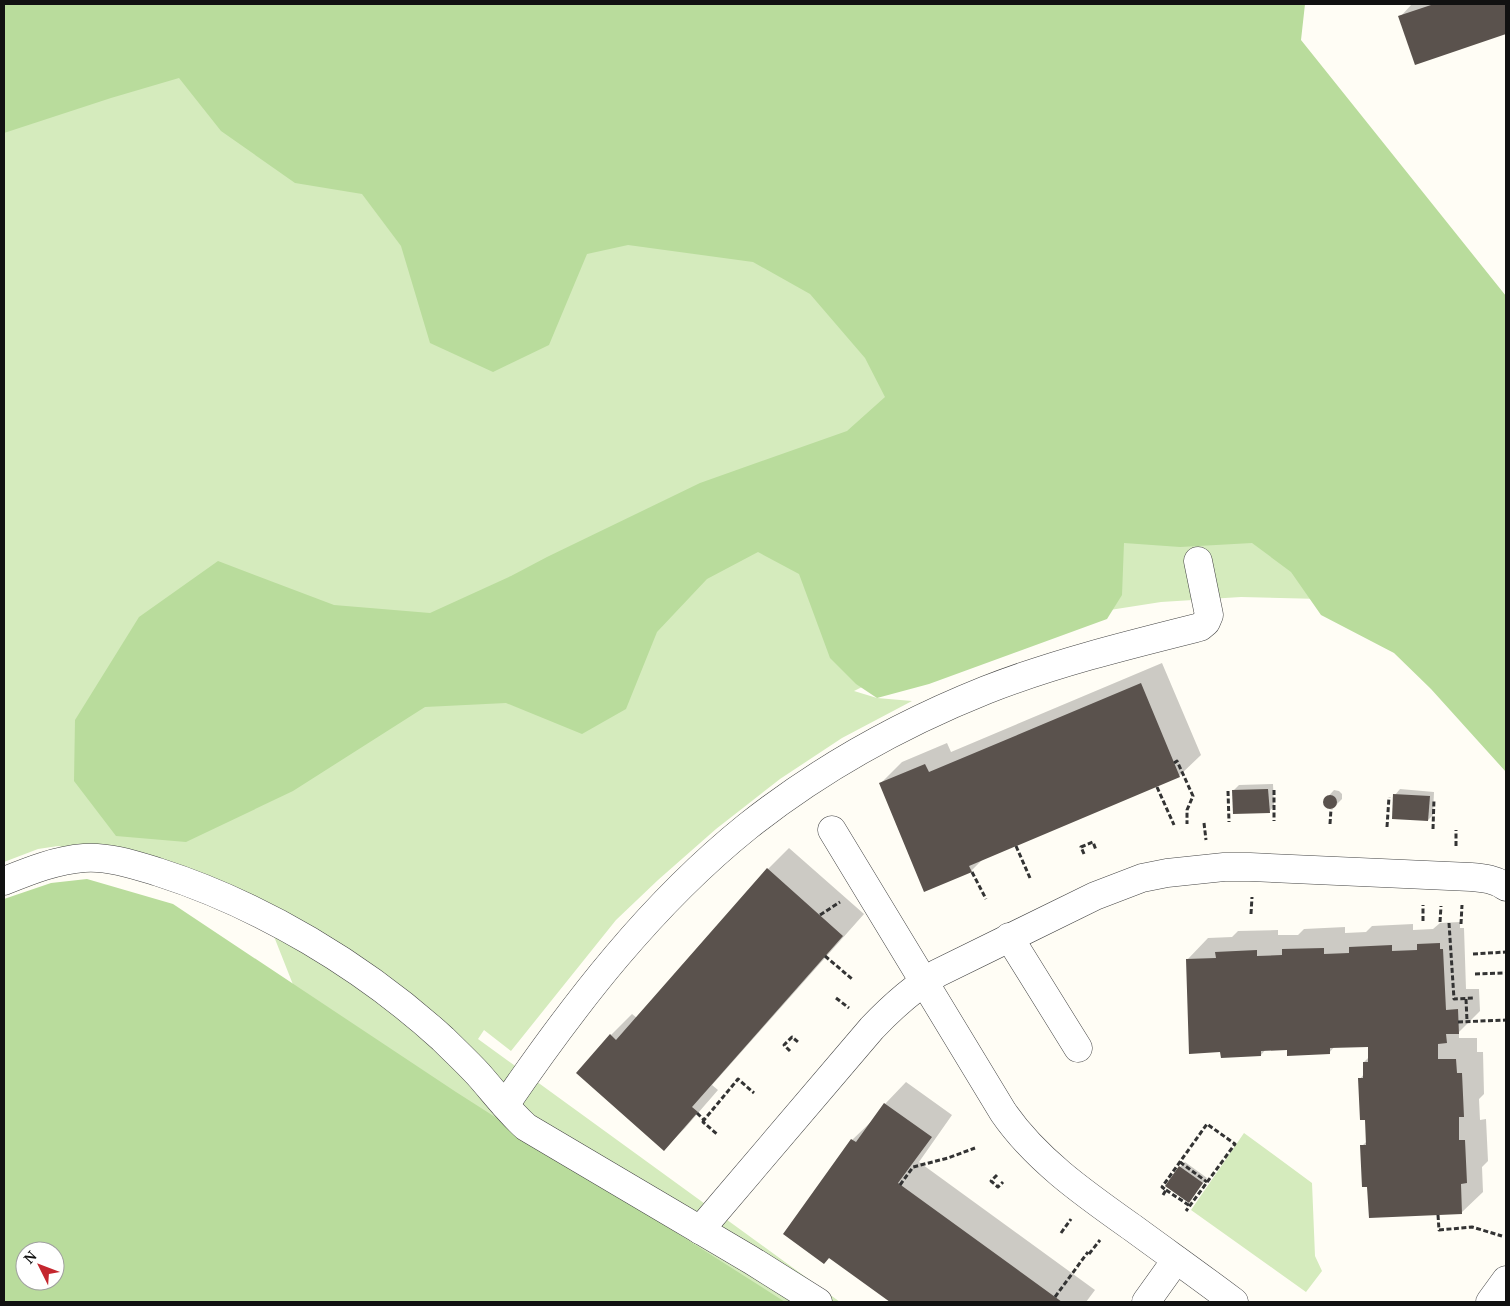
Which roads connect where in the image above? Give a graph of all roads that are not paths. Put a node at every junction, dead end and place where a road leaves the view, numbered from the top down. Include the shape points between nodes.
1 (1198, 561) dead end
2 (832, 830) dead end
3 (4, 881) edge
4 (1506, 887) edge
5 (1010, 937) junction
6 (923, 982) junction
7 (1078, 1048) dead end
8 (504, 1105) junction
9 (700, 1230) junction
10 (1176, 1260) junction
11 (1506, 1280) edge
12 (818, 1302) edge
13 (1146, 1302) edge
14 (1234, 1302) edge
15 (1490, 1302) edge

1 - 8 street via 1210,615 1200,627 1071,661 945,708 877,740 748,826 666,901 622,949 558,1029
2 - 6 street
3 - 8 street via 38,868 85,858 112,860 175,878 252,910 310,941 378,987 470,1065
4 - 5 street via 1488,879 1450,876 1224,867 1142,878 1095,896
5 - 6 street
5 - 7 street
6 - 9 street via 872,1028
6 - 10 street via 1023,1139 1082,1191
8 - 9 street via 526,1127
9 - 12 street
10 - 13 street
10 - 14 street
11 - 15 street

